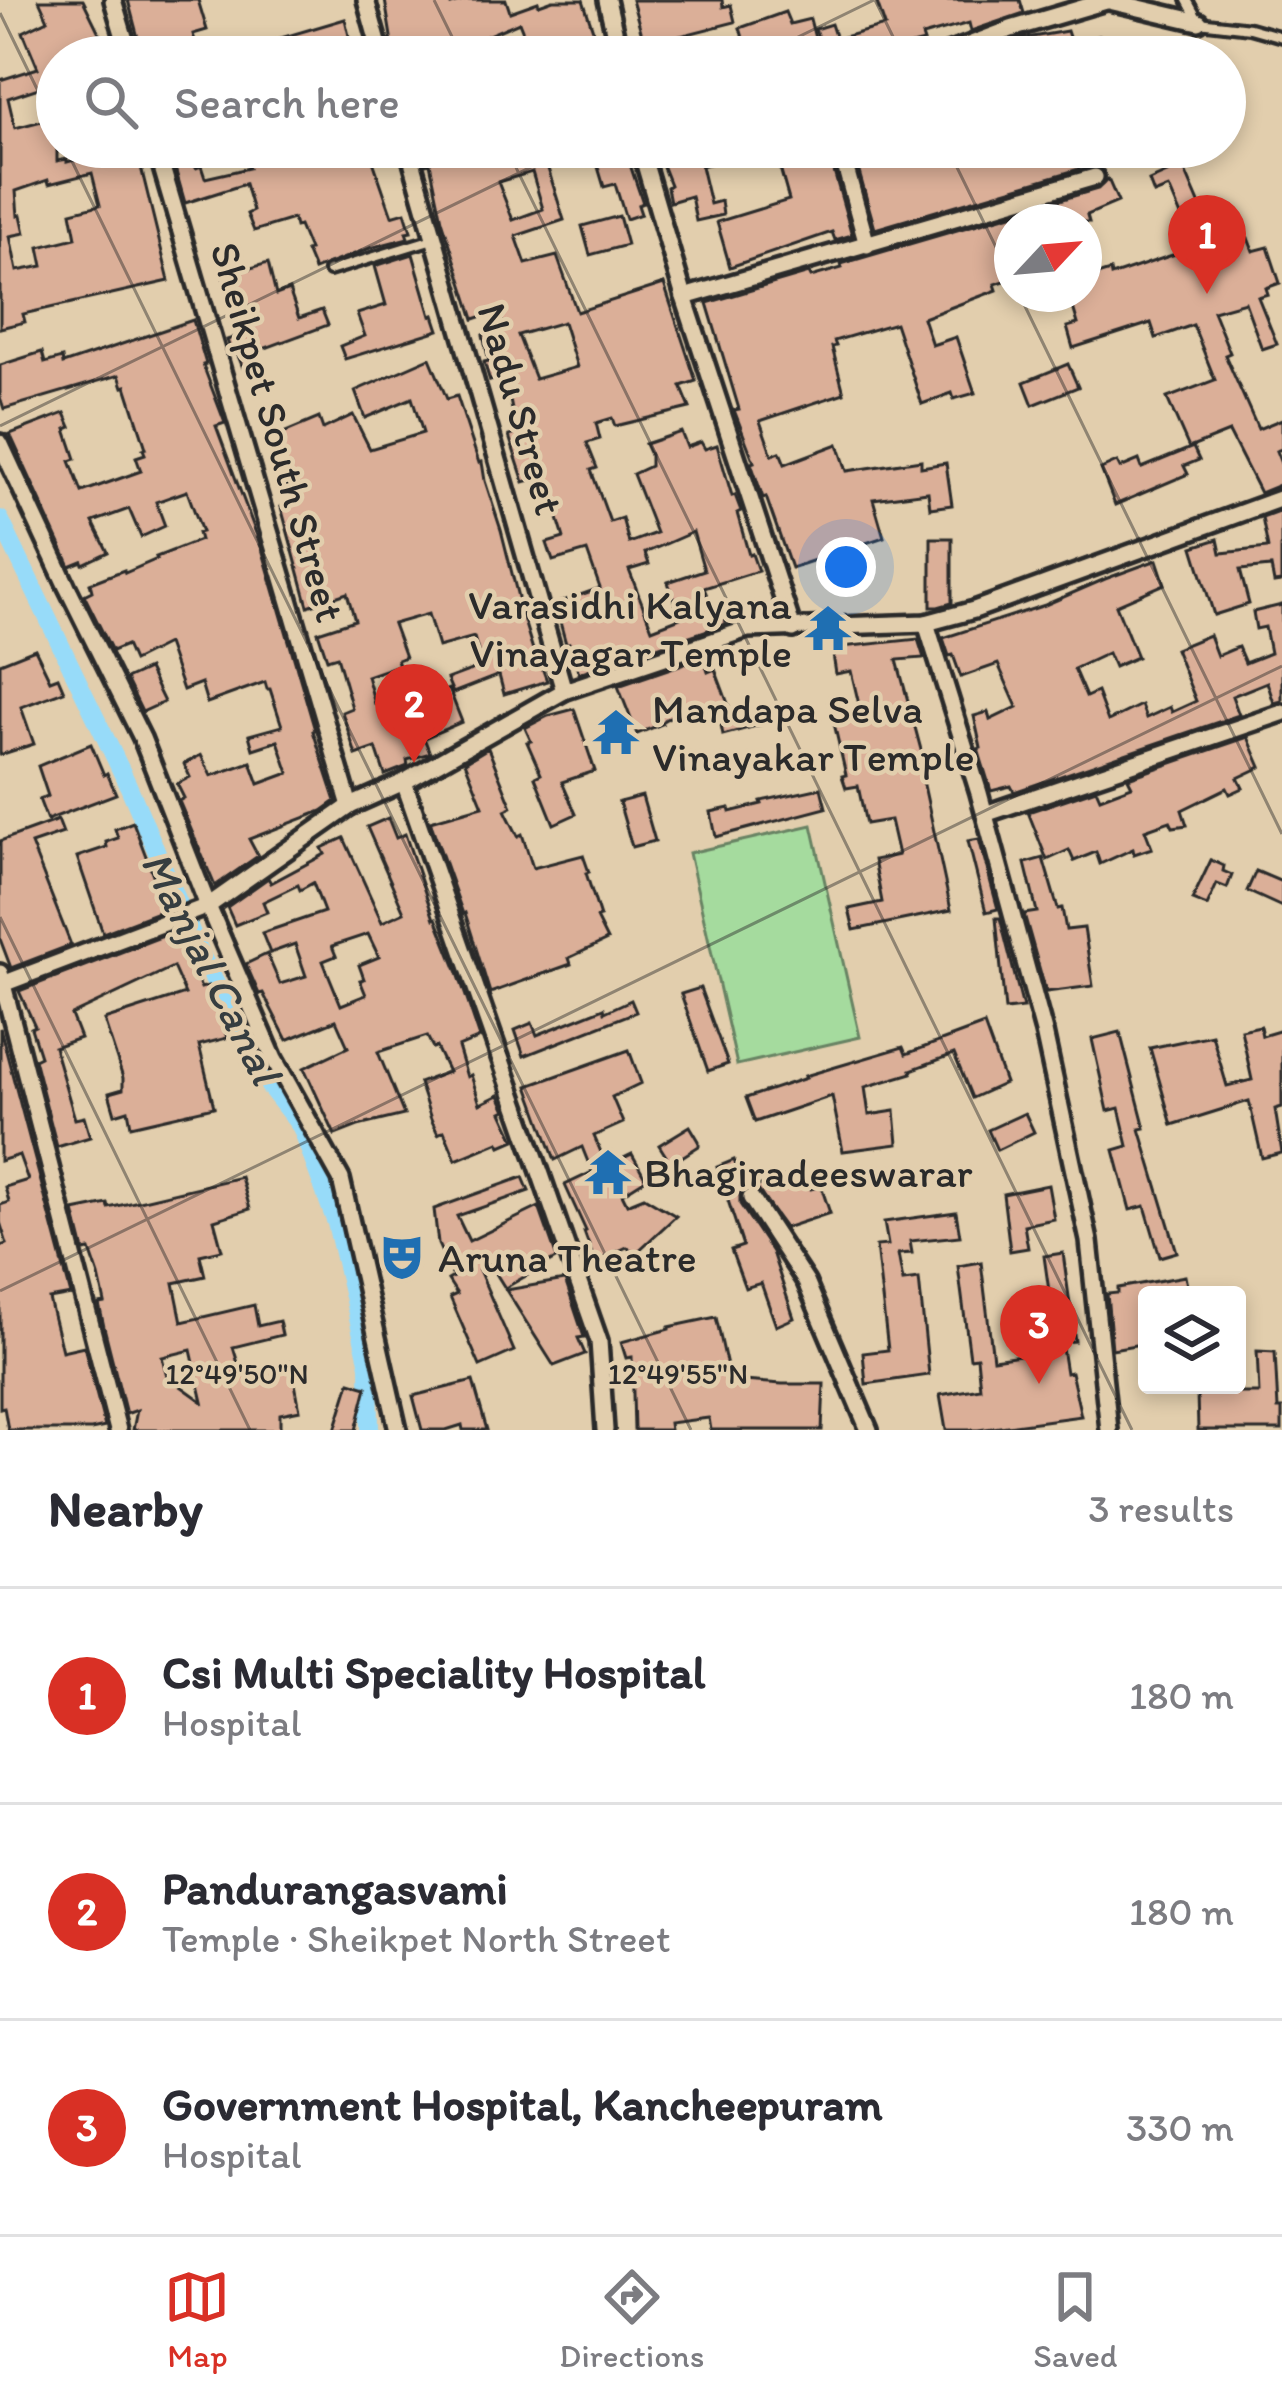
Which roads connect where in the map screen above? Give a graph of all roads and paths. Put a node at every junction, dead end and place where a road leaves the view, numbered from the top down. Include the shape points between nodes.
1 (113, 0) edge
2 (366, 0) edge
3 (607, 0) edge
4 (1187, 0) edge
5 (1105, 1) edge
6 (1199, 22) junction
7 (124, 36) edge
8 (376, 36) edge
9 (615, 36) edge
10 (992, 36) edge
11 (1282, 37) edge
12 (162, 168) edge
13 (414, 168) edge
14 (646, 168) edge
15 (846, 168) edge
16 (1095, 176) dead end
17 (434, 238) junction
18 (867, 245) junction
19 (329, 271) dead end
20 (684, 297) junction
21 (0, 443) edge
22 (1282, 498) edge
23 (926, 622) junction
24 (794, 629) junction
25 (564, 691) junction
26 (1282, 713) edge
27 (404, 782) junction
28 (350, 806) junction
29 (985, 814) junction
30 (207, 906) junction
31 (1, 980) edge
32 (751, 1198) dead end
33 (118, 1430) edge
34 (398, 1430) edge
35 (605, 1430) edge
36 (869, 1430) edge
37 (1109, 1430) edge

1 - 7 street
2 - 8 street
3 - 9 street
4 - 6 lane
5 - 6 street
5 - 10 street
6 - 11 lane
12 - 28 street, Sheikpet South Street
13 - 17 street, Nadu Street
14 - 20 street
15 - 18 street
16 - 18 street
17 - 19 lane
17 - 25 street, Nadu Street
18 - 20 street
20 - 24 street
21 - 30 street via 142,738
22 - 23 street
23 - 24 street
23 - 29 street
24 - 25 street via 748,629
25 - 27 street
26 - 29 street
27 - 28 street
27 - 35 street via 598,1341
28 - 30 street
29 - 37 street via 1089,1241
30 - 31 street
30 - 34 street via 274,1060 341,1179
31 - 33 street
32 - 36 street via 806,1282

